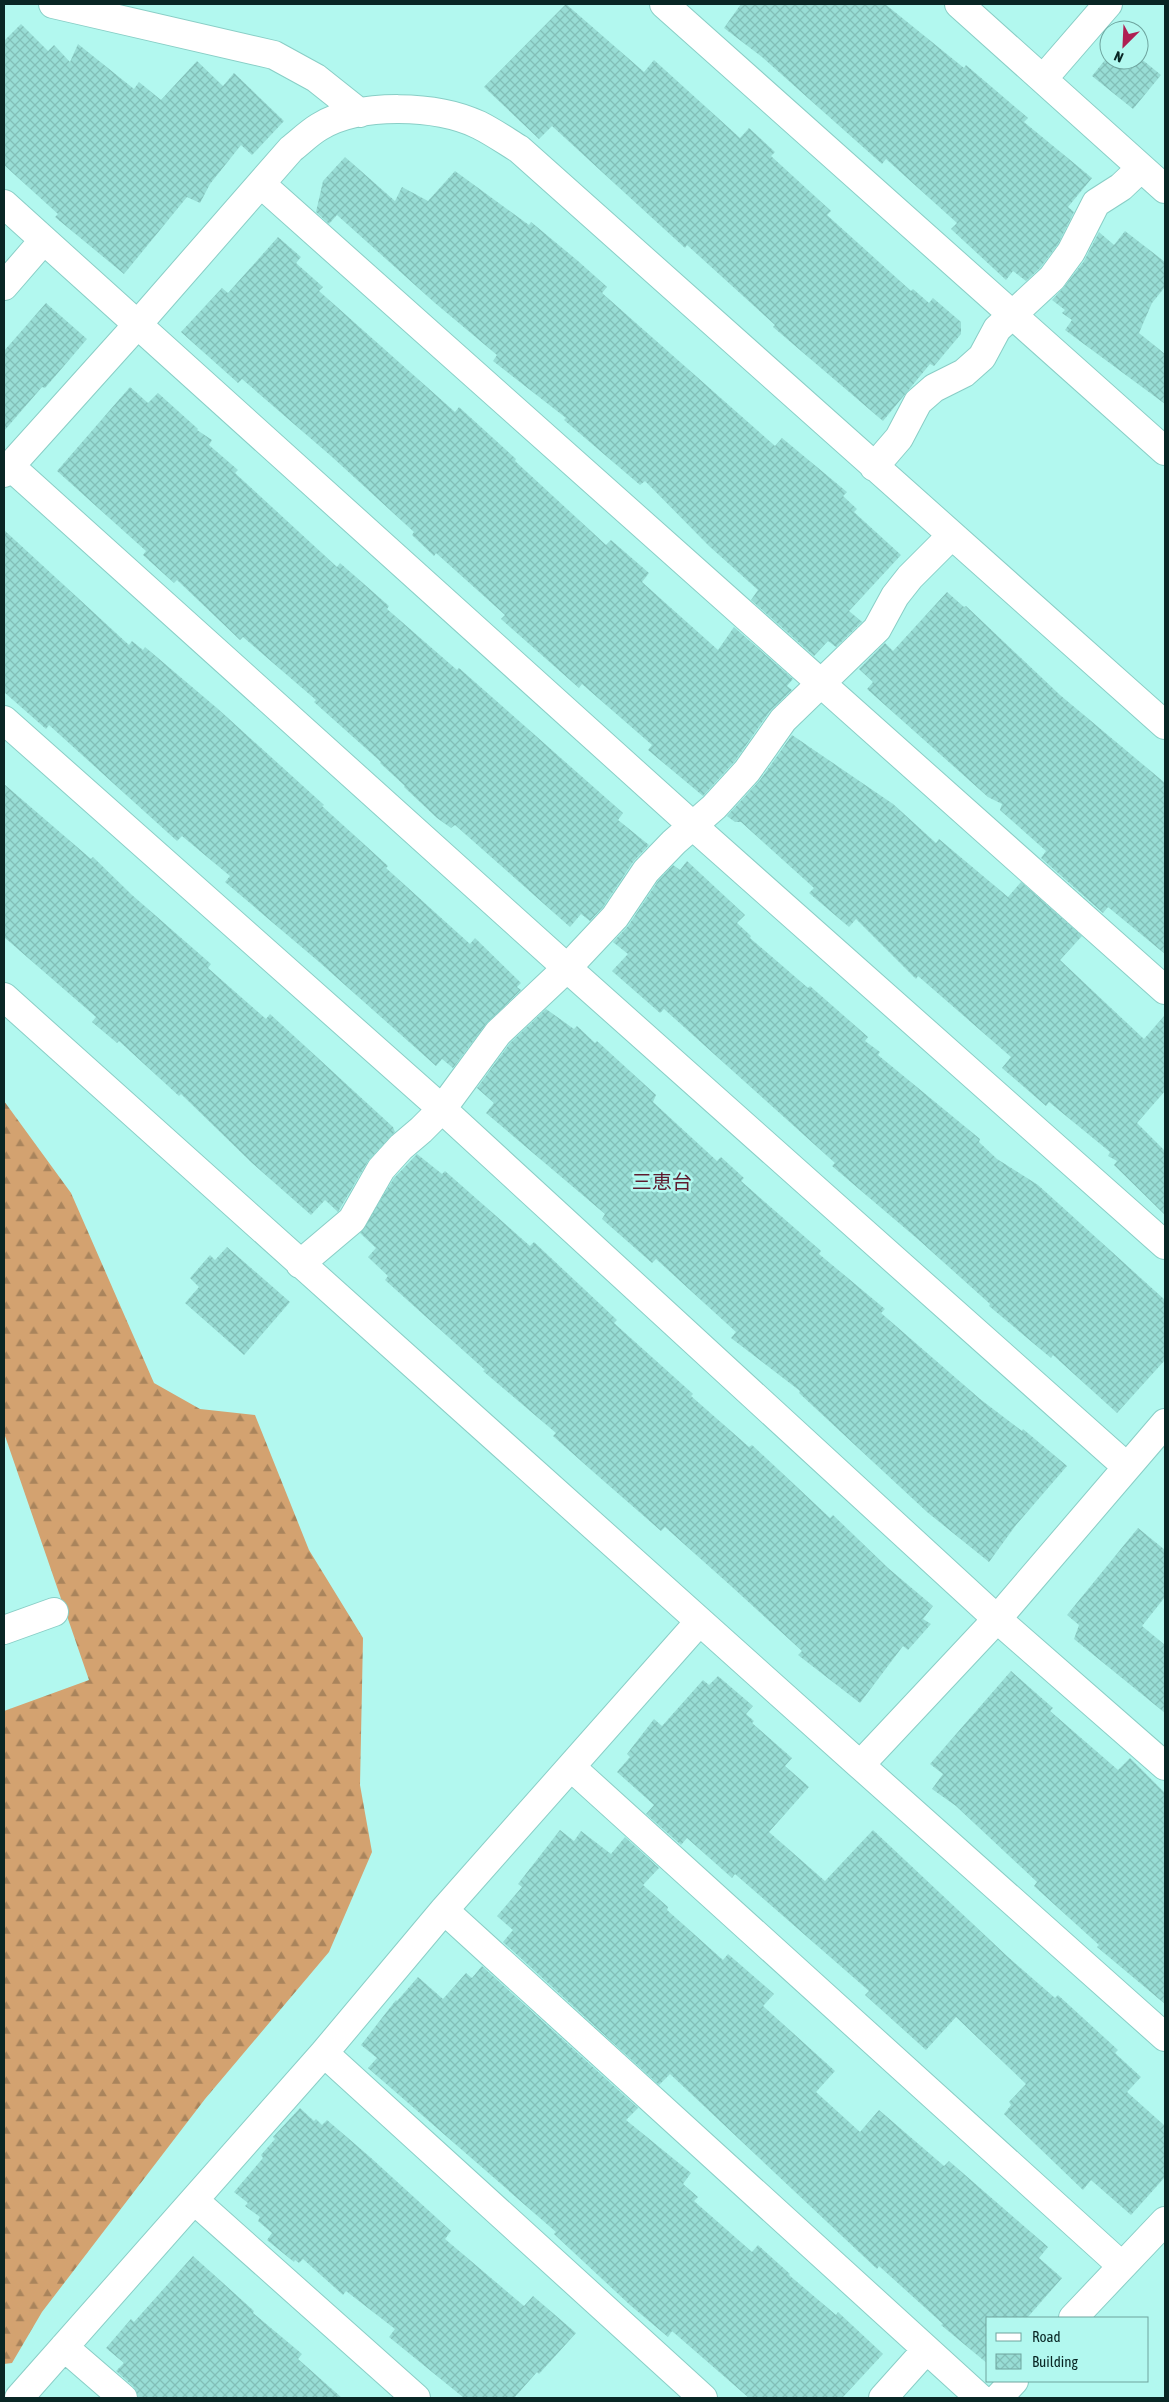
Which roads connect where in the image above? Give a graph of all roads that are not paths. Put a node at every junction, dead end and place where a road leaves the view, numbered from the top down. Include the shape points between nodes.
1 (53, 4) edge
2 (664, 4) edge
3 (959, 4) edge
4 (1108, 4) edge
5 (1043, 79) junction
6 (360, 113) junction
7 (1141, 168) junction
8 (261, 184) junction
9 (1165, 189) edge
10 (4, 204) edge
11 (44, 241) junction
12 (4, 286) edge
13 (1012, 314) junction
14 (138, 324) junction
15 (1165, 451) edge
16 (874, 467) junction
17 (7, 469) edge
18 (951, 536) junction
19 (822, 684) junction
20 (4, 720) edge
21 (1165, 726) edge
22 (692, 825) junction
23 (567, 968) junction
24 (1165, 990) edge
25 (4, 997) edge
26 (442, 1109) junction
27 (1165, 1245) edge
28 (300, 1264) junction
29 (1165, 1423) edge
30 (1127, 1467) junction
31 (54, 1612) dead end
32 (997, 1619) junction
33 (699, 1622) junction
34 (4, 1630) edge
35 (1164, 1761) edge
36 (860, 1765) junction
37 (571, 1767) junction
38 (444, 1910) junction
39 (1165, 2036) edge
40 (324, 2053) junction
41 (194, 2200) junction
42 (1165, 2221) edge
43 (1122, 2266) junction
44 (1074, 2317) edge
45 (64, 2347) junction
46 (926, 2350) junction
47 (1013, 2382) edge
48 (19, 2398) edge
49 (123, 2398) edge
50 (416, 2398) edge
51 (703, 2398) edge
52 (883, 2398) edge
53 (980, 2398) edge
54 (998, 2398) edge

1 - 6 street via 274,55 316,78
2 - 13 street
3 - 5 street
4 - 5 street
5 - 7 street
6 - 8 street via 320,127 291,149
6 - 16 street via 398,109 442,112 479,125 519,149
7 - 9 street
7 - 13 street via 1122,187 1096,203 1052,278
8 - 14 street
8 - 19 street
10 - 11 street
11 - 12 street
11 - 14 street
13 - 15 street
13 - 16 street via 997,329 982,358 918,402 899,438
14 - 17 street
14 - 22 street
16 - 18 street
17 - 23 street
18 - 19 street via 910,577 877,629
18 - 21 street
19 - 22 street via 783,720 746,771 714,807
19 - 24 street
20 - 26 street
22 - 23 street via 646,871 615,917
22 - 27 street
23 - 26 street via 498,1032
23 - 30 street
25 - 28 street
26 - 28 street via 400,1147 382,1169 352,1220
26 - 32 street
28 - 33 street
29 - 30 street
30 - 32 street
31 - 34 street
32 - 35 street
32 - 36 street
33 - 36 street
33 - 37 street
36 - 39 street
37 - 38 street
37 - 43 street
38 - 40 street
38 - 46 street
40 - 41 street
40 - 51 street
41 - 45 street
41 - 50 street
42 - 43 street
43 - 44 street
45 - 48 street
45 - 49 street
46 - 52 street
46 - 53 street
47 - 54 street

